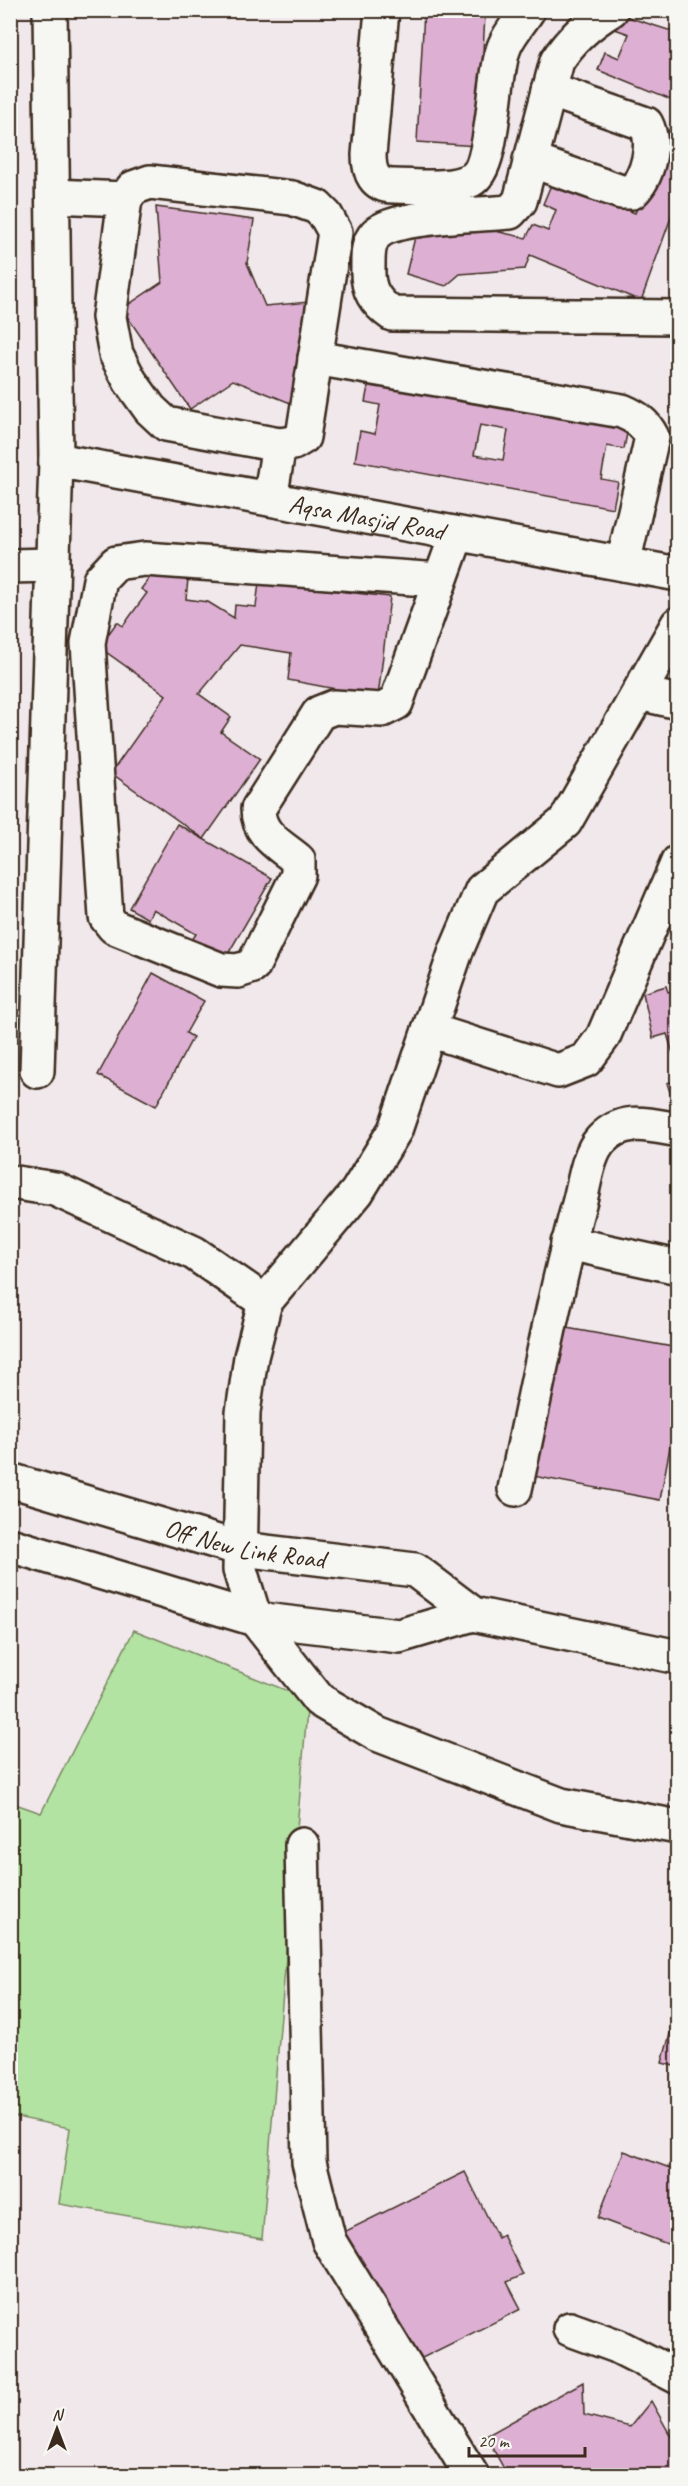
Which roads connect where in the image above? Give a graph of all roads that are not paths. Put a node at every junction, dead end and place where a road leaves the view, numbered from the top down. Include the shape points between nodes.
1 (50, 10) edge
2 (382, 10) edge
3 (528, 10) edge
4 (611, 10) edge
5 (549, 90) junction
6 (530, 160) junction
7 (53, 196) junction
8 (125, 199) junction
9 (678, 317) edge
10 (315, 358) junction
11 (279, 445) junction
12 (56, 460) junction
13 (270, 499) junction
14 (457, 534) junction
15 (623, 564) junction
16 (53, 565) junction
17 (10, 566) edge
18 (678, 574) edge
19 (440, 580) junction
20 (678, 624) edge
21 (639, 693) junction
22 (678, 702) edge
23 (48, 707) junction
24 (92, 707) junction
25 (678, 862) edge
26 (429, 1030) junction
27 (37, 1071) dead end
28 (678, 1130) edge
29 (10, 1182) edge
30 (568, 1243) junction
31 (678, 1267) edge
32 (265, 1302) junction
33 (10, 1480) edge
34 (515, 1489) dead end
35 (10, 1545) edge
36 (241, 1549) junction
37 (472, 1614) junction
38 (255, 1619) junction
39 (678, 1657) edge
40 (678, 1827) edge
41 (302, 1845) dead end
42 (570, 2329) dead end
43 (678, 2377) edge
44 (472, 2475) edge

1 - 7 street
2 - 3 street via 369,171 375,180 389,186 457,186 474,179 482,165 505,45
4 - 5 street via 592,21 567,45 557,61
5 - 6 street
5 - 6 street via 646,124 651,135 650,149 639,185 632,192 621,192
6 - 9 street via 520,201 510,212 404,222 386,226 374,235 369,247 368,280 373,297 392,314
7 - 8 street
7 - 12 street
8 - 10 street via 133,188 150,182 292,198 317,207 335,232
8 - 11 street via 109,317 116,354 130,381 166,424
10 - 11 street via 303,437
10 - 15 street via 633,416 646,425 652,437
11 - 13 street
12 - 13 street, Aqsa Masjid Road
12 - 16 street
13 - 14 street, Aqsa Masjid Road
14 - 15 street, Aqsa Masjid Road
14 - 19 street
15 - 18 street, Aqsa Masjid Road
16 - 17 street
16 - 23 street
19 - 24 street via 145,559 116,563 100,580 88,643
19 - 24 street via 396,703 382,710 334,707 318,713 258,809 258,822 265,833 298,860 298,875 253,966 238,971 221,970 114,927 106,917
20 - 21 street
21 - 22 street
21 - 26 street via 566,822 482,890
23 - 24 street
23 - 27 street
25 - 26 street via 603,1036 586,1060 558,1071
26 - 32 street via 395,1130 357,1192
28 - 30 street via 638,1123 621,1125 600,1140
29 - 32 street via 55,1189 194,1253
30 - 31 street
30 - 34 street
32 - 36 street via 243,1412
33 - 36 street, Off New Link Road
35 - 38 street, Off New Link Road
36 - 37 street, Off New Link Road via 415,1570
36 - 38 street via 240,1570
37 - 38 street, Off New Link Road via 399,1636
37 - 39 street, Off New Link Road
38 - 40 street via 319,1700 377,1734 561,1805
41 - 44 street via 309,2162 329,2241
42 - 43 street via 617,2346

